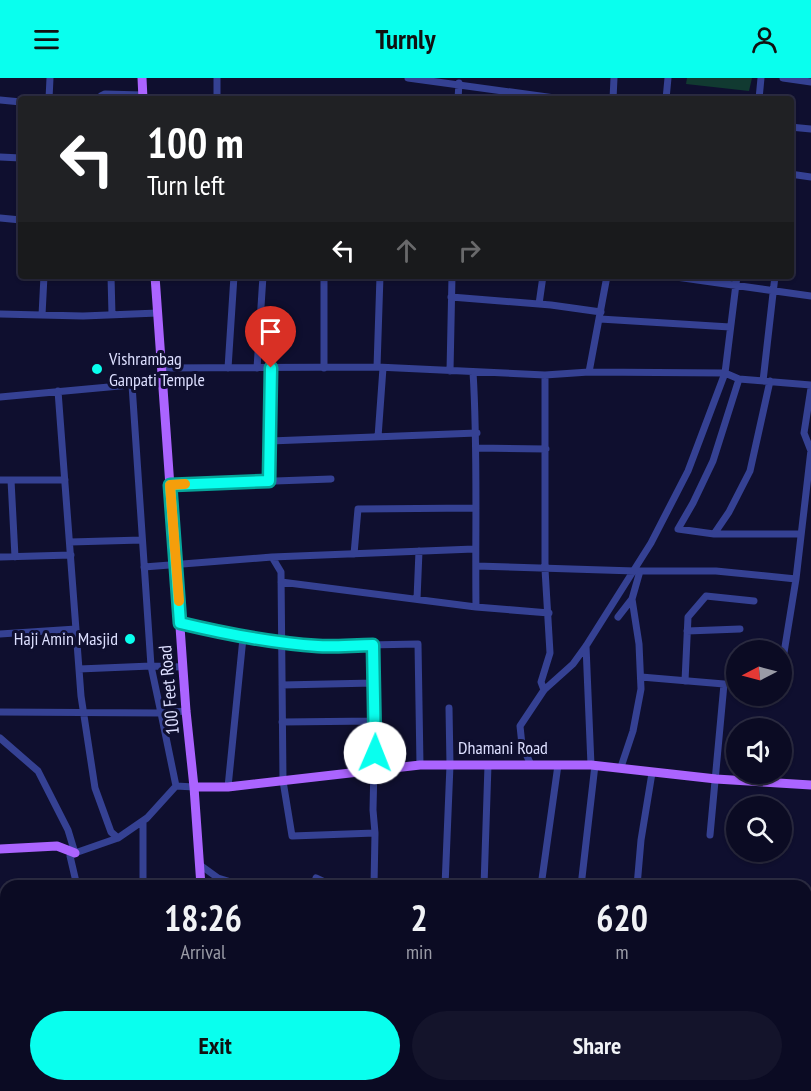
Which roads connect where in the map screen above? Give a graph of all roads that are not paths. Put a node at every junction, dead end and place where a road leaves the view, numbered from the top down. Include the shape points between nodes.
1 (50, 78) edge
2 (142, 78) edge
3 (217, 78) edge
4 (408, 78) edge
5 (614, 78) edge
6 (668, 78) edge
7 (760, 78) edge
8 (783, 78) edge
9 (811, 82) edge
10 (459, 84) junction
11 (49, 96) edge
12 (101, 96) edge
13 (130, 96) edge
14 (143, 96) edge
15 (217, 96) edge
16 (458, 96) edge
17 (541, 96) edge
18 (614, 96) edge
19 (666, 96) edge
20 (759, 96) edge
21 (0, 100) edge
22 (18, 102) edge
23 (794, 127) edge
24 (811, 129) edge
25 (0, 157) edge
26 (18, 158) edge
27 (794, 175) edge
28 (811, 177) edge
29 (0, 218) edge
30 (18, 220) edge
31 (44, 279) edge
32 (111, 279) edge
33 (155, 279) edge
34 (234, 279) edge
35 (263, 279) edge
36 (324, 279) edge
37 (380, 279) edge
38 (452, 279) edge
39 (543, 279) edge
40 (606, 279) edge
41 (694, 279) edge
42 (736, 279) edge
43 (775, 279) edge
44 (736, 284) junction
45 (774, 290) junction
46 (811, 296) edge
47 (451, 297) junction
48 (539, 304) junction
49 (158, 313) junction
50 (0, 314) edge
51 (42, 315) junction
52 (112, 315) junction
53 (600, 315) junction
54 (730, 327) junction
55 (162, 368) junction
56 (228, 368) junction
57 (257, 368) junction
58 (271, 368) junction
59 (324, 368) junction
60 (380, 368) junction
61 (450, 370) junction
62 (473, 372) junction
63 (588, 372) junction
64 (725, 372) junction
65 (545, 375) junction
66 (739, 379) junction
67 (766, 381) junction
68 (163, 382) junction
69 (132, 385) junction
70 (811, 386) edge
71 (58, 391) junction
72 (0, 397) edge
73 (477, 433) junction
74 (378, 437) junction
75 (270, 441) junction
76 (476, 448) junction
77 (546, 449) junction
78 (811, 450) edge
79 (331, 479) dead end
80 (0, 480) edge
81 (11, 480) junction
82 (65, 480) junction
83 (269, 481) junction
84 (170, 485) junction
85 (476, 508) junction
86 (714, 534) junction
87 (801, 534) junction
88 (142, 540) junction
89 (70, 542) junction
90 (474, 549) junction
91 (419, 551) junction
92 (354, 554) junction
93 (71, 555) junction
94 (15, 556) junction
95 (0, 557) edge
96 (272, 557) junction
97 (176, 566) junction
98 (476, 566) junction
99 (144, 567) junction
100 (546, 569) junction
101 (636, 571) junction
102 (796, 579) junction
103 (281, 582) junction
104 (417, 599) junction
105 (632, 599) junction
106 (754, 601) dead end
107 (476, 607) junction
108 (549, 613) junction
109 (618, 617) dead end
110 (180, 623) junction
111 (76, 628) junction
112 (740, 629) dead end
113 (687, 631) junction
114 (0, 634) edge
115 (243, 638) junction
116 (786, 640) edge
117 (282, 642) junction
118 (373, 645) junction
119 (586, 646) junction
120 (151, 666) junction
121 (183, 667) junction
122 (79, 669) junction
123 (641, 677) junction
124 (685, 681) junction
125 (374, 683) junction
126 (282, 685) junction
127 (544, 690) junction
128 (449, 708) dead end
129 (84, 711) junction
130 (186, 711) junction
131 (0, 712) edge
132 (161, 713) junction
133 (375, 721) junction
134 (282, 722) junction
135 (0, 738) edge
136 (420, 765) junction
137 (450, 765) junction
138 (488, 765) junction
139 (531, 765) junction
140 (558, 765) junction
141 (593, 765) junction
142 (621, 767) junction
143 (374, 769) junction
144 (652, 773) junction
145 (716, 779) junction
146 (283, 781) junction
147 (811, 785) edge
148 (176, 786) junction
149 (194, 787) junction
150 (228, 787) junction
151 (142, 821) junction
152 (375, 833) junction
153 (710, 835) dead end
154 (118, 838) junction
155 (0, 849) edge
156 (75, 853) junction
157 (200, 865) junction
158 (316, 878) dead end
159 (76, 880) edge
160 (144, 880) edge
161 (201, 880) edge
162 (224, 880) edge
163 (320, 880) edge
164 (374, 880) edge
165 (445, 880) edge
166 (484, 880) edge
167 (542, 880) edge
168 (582, 880) edge
169 (638, 880) edge

1 - 11 street
2 - 14 main road
3 - 15 street
4 - 10 street
5 - 18 street
6 - 19 street
7 - 20 street
8 - 9 street
10 - 16 street
10 - 17 street
12 - 13 street
21 - 22 street
23 - 24 street
25 - 26 street
27 - 28 street
29 - 30 street
31 - 51 street
32 - 52 street
33 - 49 main road, 100 Feet Road
34 - 56 street
35 - 57 street
36 - 59 street
37 - 60 street
38 - 47 street
39 - 48 street
40 - 53 street
41 - 44 street
42 - 44 street
43 - 45 street
44 - 45 street
44 - 54 street
45 - 46 street
45 - 67 street
47 - 48 street
47 - 61 street
48 - 53 street
49 - 52 street
49 - 55 main road, 100 Feet Road
50 - 51 street
51 - 52 street
53 - 54 street
53 - 63 street
54 - 64 street
55 - 56 street
55 - 68 main road, 100 Feet Road
56 - 57 street
57 - 58 street
58 - 59 street
58 - 75 street
59 - 60 street
60 - 61 street
60 - 74 street
61 - 62 street
62 - 65 street
62 - 73 street
63 - 64 street
63 - 65 street
64 - 66 street
64 - 101 street via 688,471
65 - 77 street
66 - 67 street
66 - 86 street via 712,461 678,529
67 - 70 street
67 - 86 street via 750,471
68 - 69 street
68 - 84 main road, 100 Feet Road
69 - 71 street
69 - 88 street
70 - 78 street via 804,432
71 - 72 street
71 - 82 street
73 - 74 street
73 - 76 street
74 - 75 street
75 - 83 street
76 - 77 street
76 - 85 street
77 - 100 street
78 - 87 street
79 - 83 street
80 - 81 street
81 - 82 street
81 - 94 street
82 - 89 street
83 - 84 street
84 - 97 main road, 100 Feet Road
85 - 90 street
85 - 92 street via 358,508
86 - 87 street
87 - 102 street
88 - 89 street
88 - 99 street
89 - 93 street
90 - 91 street
90 - 98 street
91 - 92 street
91 - 104 street
92 - 96 street
93 - 94 street
93 - 111 street
94 - 95 street
96 - 97 street
96 - 103 street via 281,572
97 - 99 street
97 - 110 main road, 100 Feet Road
98 - 100 street
98 - 107 street
99 - 120 street
100 - 101 street
100 - 108 street
101 - 102 street via 716,571
101 - 105 street
101 - 119 street
102 - 116 street
103 - 104 street
103 - 117 street
104 - 107 street
105 - 109 street
105 - 123 street
106 - 113 street via 706,596 688,617
107 - 108 street
108 - 127 street via 550,652 541,682
110 - 115 street
110 - 121 main road, 100 Feet Road
111 - 114 street
111 - 122 street
112 - 113 street
113 - 124 street
115 - 117 street
115 - 150 street
117 - 118 street
117 - 126 street
118 - 125 street
118 - 136 street via 418,644
119 - 127 street
119 - 141 street
120 - 121 street
120 - 122 street
120 - 132 street
121 - 130 main road, 100 Feet Road
122 - 129 street
123 - 124 street
123 - 142 street via 633,731
124 - 145 street via 724,684
125 - 126 street
125 - 133 street
126 - 134 street
127 - 139 street via 520,726 522,746
128 - 137 street
129 - 131 street
129 - 132 street
129 - 154 street via 94,788 111,832
130 - 132 street
130 - 149 main road, 100 Feet Road
132 - 148 street
133 - 134 street
133 - 143 street
134 - 146 street
135 - 156 street via 38,771 68,830
136 - 137 main road, Dhamani Road
136 - 143 main road, Dhamani Road
137 - 138 main road, Dhamani Road
137 - 165 street
138 - 139 main road, Dhamani Road
138 - 166 street
139 - 140 main road, Dhamani Road
140 - 141 main road, Dhamani Road
140 - 167 street
141 - 142 main road, Dhamani Road
141 - 168 street
142 - 144 main road, Dhamani Road
143 - 146 main road, Dhamani Road
143 - 152 street
144 - 145 main road, Dhamani Road
144 - 169 street
145 - 147 main road, Dhamani Road
145 - 153 street
146 - 150 main road, Dhamani Road
146 - 152 street via 292,837
148 - 149 street
148 - 151 street
149 - 150 main road, Dhamani Road
149 - 157 main road, 100 Feet Road
151 - 154 street
151 - 160 street
152 - 164 street
154 - 156 street
155 - 156 main road via 57,846
156 - 159 street via 70,856
157 - 161 main road, 100 Feet Road
157 - 162 street
158 - 163 street

